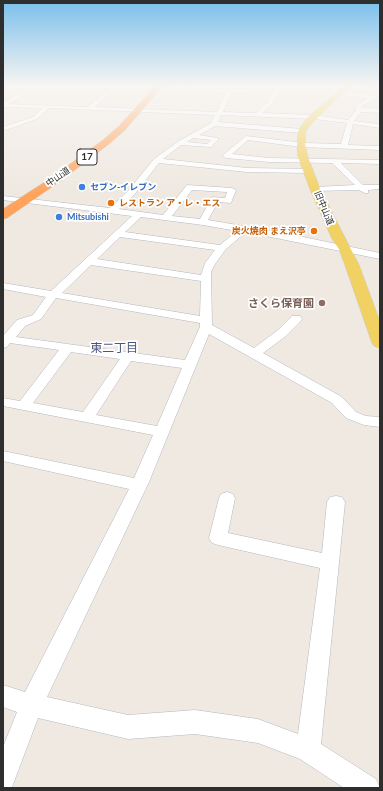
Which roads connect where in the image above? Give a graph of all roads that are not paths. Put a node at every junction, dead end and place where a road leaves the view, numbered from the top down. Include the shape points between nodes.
1 (126, 122) edge
2 (213, 122) edge
3 (242, 122) edge
4 (310, 122) edge
5 (351, 122) edge
6 (361, 122) edge
7 (25, 123) joint
8 (380, 126) edge
9 (3, 129) edge
10 (304, 129) junction
11 (9, 135) dead end
12 (191, 136) junction
13 (180, 143) junction
14 (301, 144) junction
15 (344, 147) junction
16 (380, 148) edge
17 (335, 162) junction
18 (371, 162) junction
19 (380, 162) edge
20 (154, 164) junction
21 (307, 166) junction
22 (380, 169) edge
23 (242, 176) dead end
24 (380, 187) edge
25 (360, 188) junction
26 (315, 189) junction
27 (370, 196) dead end
28 (3, 198) edge
29 (19, 200) junction
30 (3, 208) edge
31 (111, 212) junction
32 (3, 215) edge
33 (138, 215) junction
34 (165, 218) junction
35 (203, 222) junction
36 (244, 229) junction
37 (117, 234) junction
38 (222, 248) junction
39 (345, 249) junction
40 (380, 256) edge
41 (88, 262) junction
42 (206, 279) junction
43 (4, 287) edge
44 (54, 294) junction
45 (296, 319) dead end
46 (205, 323) junction
47 (378, 331) edge
48 (5, 342) edge
49 (380, 343) edge
50 (67, 348) junction
51 (254, 354) junction
52 (128, 356) junction
53 (190, 365) junction
54 (5, 405) edge
55 (24, 406) junction
56 (87, 418) junction
57 (380, 422) edge
58 (162, 432) junction
59 (3, 456) edge
60 (139, 485) junction
61 (227, 498) dead end
62 (336, 502) dead end
63 (330, 563) junction
64 (3, 696) edge
65 (31, 706) junction
66 (308, 750) junction
67 (3, 778) edge
68 (367, 788) edge

1 - 29 highway, 中山道 / 17 via 106,142
2 - 12 street
3 - 10 street
4 - 10 main road
5 - 15 street
6 - 8 street
7 - 9 street
7 - 11 street
10 - 14 main road, 旧中山道
12 - 13 street
12 - 13 street via 216,139 209,146
13 - 20 street
14 - 15 street
14 - 21 main road, 旧中山道
14 - 21 street via 246,138 226,156
15 - 16 street
17 - 18 street
17 - 21 street
17 - 25 street
18 - 19 street
18 - 22 street
20 - 21 street via 247,170
20 - 23 street
20 - 31 street via 131,193
21 - 26 main road, 旧中山道
24 - 25 street
25 - 26 street
25 - 27 street
26 - 39 main road, 旧中山道
28 - 29 street
29 - 30 highway, 中山道 / 17
29 - 31 street
29 - 32 highway, 中山道 / 17
31 - 33 street
33 - 34 street
33 - 37 street
34 - 35 street
34 - 35 street via 190,187 232,190 228,201 215,199
35 - 36 street
36 - 38 street
36 - 39 street
37 - 38 street
37 - 41 street
38 - 42 street via 210,263
39 - 40 street
39 - 47 main road, 旧中山道
41 - 42 street
41 - 44 street
42 - 46 street
43 - 44 street
44 - 46 street
44 - 48 street via 37,317 21,323
45 - 51 street
46 - 51 street
46 - 53 street
47 - 49 main road, 旧中山道
48 - 50 street
50 - 52 street
50 - 55 street
51 - 57 street via 337,400 351,415
52 - 53 street
52 - 56 street
53 - 58 street
54 - 55 street
55 - 56 street
56 - 58 street
58 - 60 street
59 - 60 street
60 - 65 street
61 - 63 street via 218,538
62 - 63 street
63 - 66 street
64 - 65 street
65 - 66 street via 128,727 195,722 258,731
65 - 67 street
66 - 68 street

